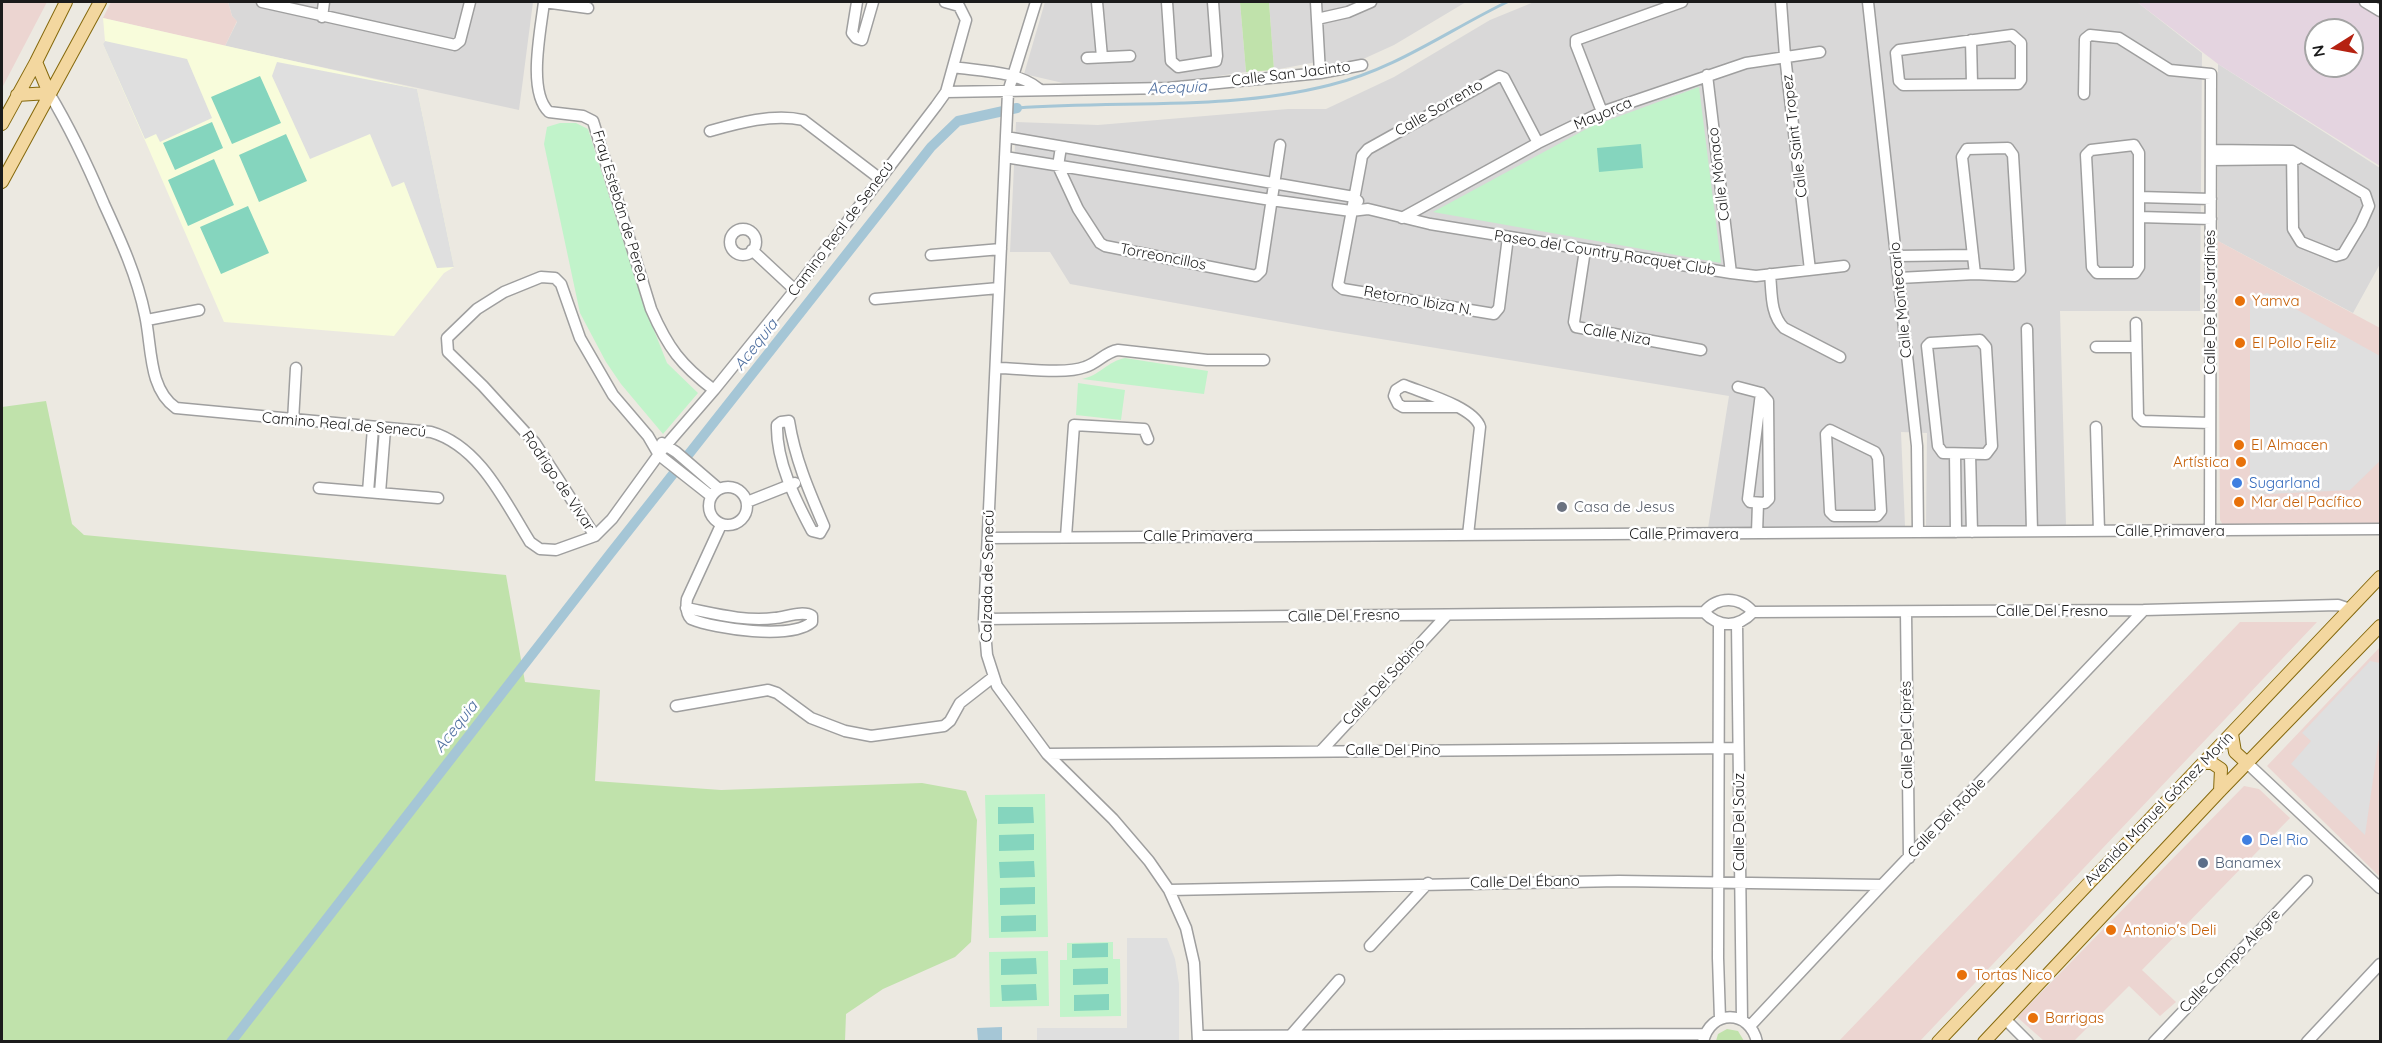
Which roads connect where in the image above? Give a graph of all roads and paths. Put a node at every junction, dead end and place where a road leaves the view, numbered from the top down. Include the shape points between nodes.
1 (66, 2) edge
2 (100, 2) edge
3 (262, 2) edge
4 (324, 2) edge
5 (470, 2) edge
6 (544, 2) edge
7 (857, 2) edge
8 (873, 2) edge
9 (945, 2) edge
10 (1036, 2) edge
11 (1097, 2) edge
12 (1167, 2) edge
13 (1213, 2) edge
14 (1316, 2) edge
15 (1371, 2) edge
16 (1682, 2) edge
17 (1781, 2) edge
18 (1868, 2) edge
19 (2365, 2) edge
20 (588, 8) dead end
21 (2380, 11) edge
22 (322, 16) junction
23 (1317, 19) junction
24 (1971, 40) junction
25 (1820, 51) dead end
26 (1130, 56) dead end
27 (1785, 56) junction
28 (1102, 57) junction
29 (1087, 58) dead end
30 (36, 62) junction
31 (1190, 65) junction
32 (1362, 65) dead end
33 (953, 67) junction
34 (1897, 67) junction
35 (1876, 69) junction
36 (1320, 73) junction
37 (1707, 75) junction
38 (1012, 76) junction
39 (1972, 83) junction
40 (1192, 86) junction
41 (1039, 89) junction
42 (945, 92) junction
43 (1008, 92) junction
44 (49, 93) junction
45 (2084, 94) dead end
46 (17, 95) junction
47 (1602, 112) junction
48 (2, 124) edge
49 (710, 131) dead end
50 (1006, 137) junction
51 (1538, 143) junction
52 (1280, 145) dead end
53 (1060, 147) junction
54 (2211, 155) junction
55 (2295, 156) junction
56 (1005, 157) junction
57 (1058, 166) junction
58 (879, 178) junction
59 (2, 182) edge
60 (1274, 182) junction
61 (2139, 196) junction
62 (1354, 197) junction
63 (2211, 199) junction
64 (1271, 200) junction
65 (1368, 209) junction
66 (1351, 211) junction
67 (2139, 217) junction
68 (1402, 218) junction
69 (2211, 219) junction
70 (1508, 237) junction
71 (1001, 249) junction
72 (752, 250) dead end
73 (1585, 250) junction
74 (931, 255) dead end
75 (1943, 255) junction
76 (1973, 255) junction
77 (1897, 256) junction
78 (1844, 266) dead end
79 (1810, 270) junction
80 (1731, 273) junction
81 (1770, 274) junction
82 (1975, 274) junction
83 (1945, 276) junction
84 (1899, 278) junction
85 (999, 288) junction
86 (795, 290) junction
87 (875, 299) dead end
88 (199, 310) dead end
89 (147, 321) junction
90 (2136, 323) dead end
91 (2027, 329) dead end
92 (2096, 347) dead end
93 (2136, 347) junction
94 (1701, 350) dead end
95 (1840, 357) dead end
96 (1264, 360) dead end
97 (296, 368) dead end
98 (996, 368) junction
99 (1738, 387) dead end
100 (714, 390) junction
101 (1761, 393) junction
102 (1458, 407) junction
103 (293, 421) junction
104 (2210, 423) junction
105 (2096, 427) dead end
106 (373, 428) junction
107 (385, 429) junction
108 (1148, 439) dead end
109 (663, 450) junction
110 (1955, 454) junction
111 (1971, 454) junction
112 (804, 481) junction
113 (790, 485) junction
114 (319, 488) dead end
115 (368, 492) junction
116 (715, 492) junction
117 (380, 493) junction
118 (438, 498) dead end
119 (747, 502) junction
120 (1758, 503) junction
121 (1856, 516) junction
122 (721, 525) junction
123 (2380, 529) edge
124 (2210, 530) junction
125 (2032, 531) junction
126 (2099, 531) junction
127 (1918, 532) junction
128 (1956, 532) junction
129 (1972, 532) junction
130 (1757, 533) junction
131 (1856, 533) junction
132 (1468, 535) junction
133 (595, 536) junction
134 (1066, 537) junction
135 (988, 538) junction
136 (2380, 577) edge
137 (686, 608) junction
138 (2350, 609) junction
139 (2144, 610) junction
140 (1704, 612) junction
141 (1753, 612) junction
142 (1906, 612) junction
143 (1447, 615) junction
144 (748, 619) junction
145 (984, 620) junction
146 (1719, 623) junction
147 (1737, 623) junction
148 (2380, 626) edge
149 (747, 631) junction
150 (992, 678) junction
151 (676, 706) dead end
152 (2232, 734) junction
153 (1718, 748) junction
154 (1738, 748) junction
155 (1322, 750) junction
156 (1047, 754) junction
157 (2204, 763) junction
158 (2247, 764) junction
159 (2220, 791) junction
160 (1909, 858) junction
161 (2307, 881) dead end
162 (1718, 882) junction
163 (1428, 883) junction
164 (1739, 883) junction
165 (1882, 885) junction
166 (2380, 888) edge
167 (1169, 890) junction
168 (1370, 946) dead end
169 (2380, 964) edge
170 (1339, 980) dead end
171 (1720, 1019) junction
172 (2005, 1019) junction
173 (1746, 1023) junction
174 (1640, 1037) edge
175 (1291, 1038) edge
176 (1333, 1038) edge
177 (1501, 1038) edge
178 (1704, 1038) edge
179 (1198, 1039) edge
180 (1757, 1041) edge
181 (1938, 1041) edge
182 (1984, 1041) edge
183 (2028, 1041) edge
184 (2154, 1041) edge
185 (2307, 1041) edge

1 - 30 main road
2 - 44 main road
3 - 22 street
4 - 22 street
5 - 22 street via 460,41 455,45
6 - 20 street
6 - 100 street, Fray Estebán de Perea via 537,67 541,102 549,112 593,121 660,331 682,364
7 - 8 street via 852,33 862,40
9 - 33 street, Camino Real de Senecú via 959,6 966,20
10 - 38 street, Calzada de Senecú
11 - 28 street
12 - 31 street via 1171,61 1178,67
13 - 31 street via 1217,56 1212,63
14 - 23 street
15 - 23 street
16 - 47 street via 1576,40
17 - 27 street, Calle Saint Tropez
18 - 35 street, Calle Montecarlo
19 - 21 street
23 - 36 street
24 - 34 street via 1899,50
24 - 39 street
24 - 39 street via 2012,35 2021,43 2018,84
25 - 27 street, Mayorca
26 - 28 street
27 - 37 street, Mayorca
27 - 79 street, Calle Saint Tropez
28 - 29 street
30 - 44 main road
30 - 46 main road
31 - 40 street
32 - 36 street, Calle San Jacinto
33 - 38 street, Calle San Jacinto
33 - 42 street, Camino Real de Senecú
34 - 35 street
34 - 39 street via 1903,85
35 - 77 street, Calle Montecarlo
36 - 40 street, Calle San Jacinto
37 - 47 street, Mayorca
37 - 80 street, Calle Mónaco
38 - 41 street, Calle San Jacinto
38 - 43 street, Calzada de Senecú
40 - 41 street, Calle San Jacinto
41 - 43 street, Calle San Jacinto
42 - 43 street, Calle San Jacinto
42 - 58 street, Camino Real de Senecú
43 - 50 street, Calzada de Senecú
44 - 46 main road
44 - 59 main road
44 - 89 street, Camino Real de Senecú via 133,268
45 - 54 street, Calle De los Jardines via 2085,39 2090,35 2119,38 2170,70 2211,74
46 - 48 main road
47 - 51 street, Mayorca
49 - 58 street via 738,123 803,120
50 - 53 street, Paseo del Country Racquet Club
50 - 56 street, Calzada de Senecú
51 - 62 street, Calle Sorrento via 1504,78 1496,76 1368,148 1362,156
51 - 68 street, Mayorca
52 - 60 street
53 - 57 street
53 - 60 street, Paseo del Country Racquet Club
54 - 55 street
54 - 63 street, Calle De los Jardines
55 - 55 street via 2365,194 2369,201 2361,224 2340,256 2297,238 2293,229
56 - 57 street, Paseo del Country Racquet Club
56 - 71 street, Calzada de Senecú
57 - 64 street, Paseo del Country Racquet Club
57 - 64 street, Torreoncillos via 1078,209 1096,239 1105,246 1256,276 1261,271
58 - 86 street, Camino Real de Senecú
60 - 62 street, Paseo del Country Racquet Club
60 - 64 street
61 - 63 street
61 - 67 street
61 - 67 street via 2137,147 2088,152 2095,272 2137,272
62 - 65 street, Paseo del Country Racquet Club
62 - 66 street, Calle Sorrento
63 - 69 street, Calle De los Jardines
64 - 66 street, Paseo del Country Racquet Club
65 - 66 street, Paseo del Country Racquet Club
65 - 68 street, Paseo del Country Racquet Club
66 - 70 street, Retorno Ibiza N. via 1337,282 1340,287 1494,314 1499,308
67 - 69 street
68 - 70 street, Paseo del Country Racquet Club
69 - 104 street, Calle De los Jardines
70 - 73 street, Paseo del Country Racquet Club
71 - 74 street
71 - 85 street, Calzada de Senecú
72 - 86 street
73 - 80 street, Paseo del Country Racquet Club
73 - 94 street, Calle Niza via 1574,322 1579,330
75 - 76 street
75 - 77 street
75 - 83 street
76 - 82 street
76 - 82 street via 1963,153 1967,149 2008,148 2013,155 2020,271 2015,276
77 - 84 street, Calle Montecarlo
78 - 79 street, Paseo del Country Racquet Club
79 - 81 street, Paseo del Country Racquet Club
80 - 81 street, Paseo del Country Racquet Club
81 - 95 street via 1773,308 1784,328
82 - 83 street
83 - 84 street
84 - 127 street, Calle Montecarlo via 1917,446
85 - 87 street
85 - 98 street, Calzada de Senecú
86 - 100 street, Camino Real de Senecú
88 - 89 street
89 - 103 street, Camino Real de Senecú via 157,385 169,404 176,408
90 - 93 street
91 - 125 street
92 - 93 street
93 - 104 street via 2136,412 2140,419
96 - 98 street via 1206,360 1118,350 1088,367 1072,371
97 - 103 street
98 - 135 street, Calzada de Senecú
99 - 101 street
100 - 109 street, Camino Real de Senecú
101 - 120 street via 1748,499
101 - 120 street via 1768,401 1769,499
102 - 102 street via 1404,385 1394,396 1403,407
102 - 132 street via 1476,418 1480,427
103 - 106 street, Camino Real de Senecú
104 - 124 street, Calle De los Jardines
105 - 126 street
106 - 107 street, Camino Real de Senecú
106 - 115 street
107 - 117 street
107 - 133 street, Camino Real de Senecú via 431,432 458,444 486,473 530,542 540,549 556,550
108 - 134 street via 1144,429 1074,425
109 - 116 street via 669,463
109 - 116 street via 676,452 694,466
109 - 133 street, Camino Real de Senecú
109 - 133 street, Rodrigo de Vivar via 613,395 595,367 561,284 555,278 541,277 504,292 477,309 447,338 446,348 452,357 535,443
110 - 111 street
110 - 111 street via 1943,453 1938,446 1926,350 1930,343 1980,340 1986,347 1992,446 1986,454
110 - 128 street
111 - 129 street
112 - 113 street
112 - 113 street via 824,526 820,533 812,531
112 - 113 street via 789,421 781,422 777,429
113 - 119 street
114 - 115 street
115 - 117 street
116 - 119 street via 735,489
116 - 122 street via 709,501 710,513
117 - 118 street
119 - 122 street via 741,520
120 - 130 street
121 - 121 street via 1881,513 1880,463 1875,452 1830,430 1826,434 1830,512 1834,516
121 - 131 street
122 - 137 street
123 - 124 street, Calle Primavera
124 - 126 street, Calle Primavera
125 - 126 street, Calle Primavera
125 - 129 street, Calle Primavera
127 - 128 street, Calle Primavera
127 - 131 street, Calle Primavera
128 - 129 street, Calle Primavera
130 - 131 street, Calle Primavera
130 - 132 street, Calle Primavera
132 - 134 street, Calle Primavera
134 - 135 street, Calle Primavera
135 - 145 street, Calzada de Senecú
136 - 138 main road, Avenida Manuel Gómez Morín
137 - 144 street
137 - 149 street via 693,621
138 - 139 street, Calle Del Fresno via 2338,605
138 - 152 main road, Avenida Manuel Gómez Morín
139 - 142 street, Calle Del Fresno
139 - 160 street, Calle Del Roble
140 - 141 street, Calle Del Fresno via 1724,600 1741,602
140 - 143 street, Calle Del Fresno
140 - 146 street
141 - 142 street, Calle Del Fresno
141 - 147 street
142 - 160 street, Calle Del Ciprés
143 - 145 street, Calle Del Fresno
143 - 155 street, Calle Del Sabino
144 - 149 street
144 - 149 street via 805,613 812,619 808,625 778,631
145 - 150 street, Calzada de Senecú
146 - 147 street
146 - 153 street, Calle Del Saúz
147 - 154 street, Calle Del Saúz
148 - 158 main road, Avenida Manuel Gómez Morín
150 - 151 street via 960,703 944,726 885,735 871,736 830,727 768,690
150 - 156 street, Calzada de Senecú
152 - 157 main road, Avenida Manuel Gómez Morín
152 - 158 main road via 2235,752
153 - 154 street, Calle Del Pino
153 - 155 street, Calle Del Pino
153 - 162 street, Calle Del Saúz
154 - 164 street, Calle Del Saúz
155 - 156 street, Calle Del Pino
156 - 167 street, Calzada de Senecú via 1113,819
157 - 159 main road via 2221,769
157 - 181 main road, Avenida Manuel Gómez Morín
158 - 159 main road, Avenida Manuel Gómez Morín
158 - 166 street
159 - 172 main road, Avenida Manuel Gómez Morín
160 - 165 street, Calle Del Roble
161 - 184 street, Calle Campo Alegre
162 - 163 street, Calle Del Ébano
162 - 164 street, Calle Del Ébano
162 - 171 street, Calle Del Saúz
163 - 167 street, Calle Del Ébano
163 - 168 street
164 - 165 street, Calle Del Ébano
164 - 173 street, Calle Del Saúz
165 - 173 street, Calle Del Roble
167 - 179 street, Calzada de Senecú via 1186,928 1194,963
169 - 185 street
170 - 175 street
171 - 173 street via 1735,1018
171 - 178 street
172 - 182 main road, Avenida Manuel Gómez Morín
172 - 183 street
173 - 180 street
174 - 177 street
174 - 178 street
175 - 176 street
175 - 179 street
176 - 177 street

